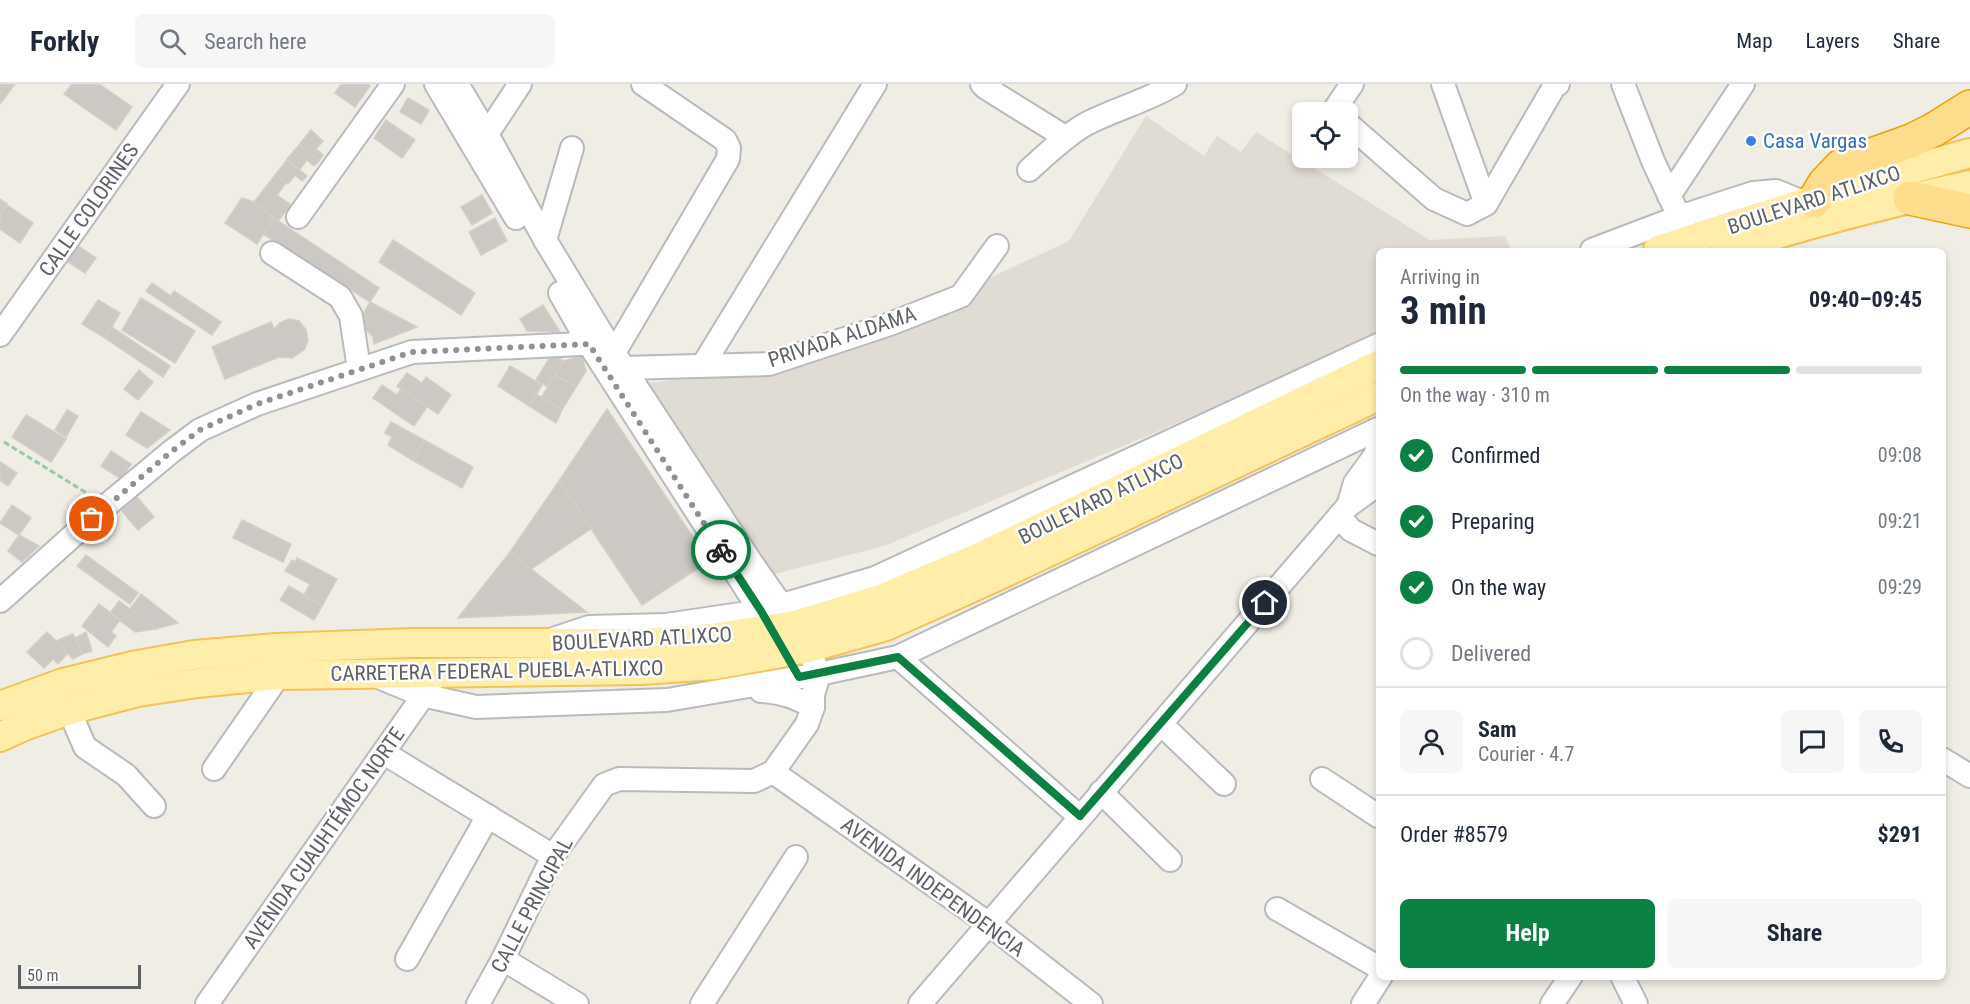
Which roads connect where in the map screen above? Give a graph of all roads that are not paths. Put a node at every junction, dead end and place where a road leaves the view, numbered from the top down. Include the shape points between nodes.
1 (178, 84) edge
2 (393, 84) edge
3 (436, 84) edge
4 (457, 84) edge
5 (520, 84) edge
6 (643, 84) edge
7 (875, 84) edge
8 (982, 84) edge
9 (1175, 84) edge
10 (1353, 84) edge
11 (1443, 84) edge
12 (1556, 84) edge
13 (1623, 84) edge
14 (1743, 84) edge
15 (1344, 102) edge
16 (1970, 107) edge
17 (1358, 133) edge
18 (1065, 137) junction
19 (479, 138) junction
20 (572, 148) dead end
21 (1970, 153) edge
22 (1029, 170) dead end
23 (1970, 185) edge
24 (1916, 197) junction
25 (1970, 201) edge
26 (1810, 202) junction
27 (1485, 204) junction
28 (1970, 211) edge
29 (298, 217) dead end
30 (1681, 222) edge
31 (545, 240) junction
32 (998, 246) dead end
33 (1598, 248) edge
34 (1660, 248) edge
35 (1732, 248) edge
36 (272, 253) dead end
37 (0, 335) edge
38 (608, 352) junction
39 (1373, 358) edge
40 (703, 365) junction
41 (359, 369) junction
42 (1376, 384) edge
43 (1376, 403) edge
44 (1376, 430) edge
45 (1376, 454) edge
46 (1376, 482) edge
47 (1343, 511) junction
48 (1376, 543) edge
49 (0, 601) edge
50 (784, 629) junction
51 (898, 657) junction
52 (441, 672) junction
53 (369, 674) junction
54 (279, 675) junction
55 (811, 688) junction
56 (733, 689) junction
57 (422, 695) junction
58 (5, 699) edge
59 (69, 710) junction
60 (1161, 724) junction
61 (0, 737) edge
62 (384, 753) junction
63 (1946, 761) edge
64 (214, 769) dead end
65 (773, 772) junction
66 (1970, 776) edge
67 (1322, 779) dead end
68 (1224, 784) dead end
69 (1101, 792) junction
70 (154, 806) dead end
71 (1376, 815) edge
72 (488, 816) junction
73 (1080, 816) junction
74 (553, 856) junction
75 (796, 857) dead end
76 (1170, 860) dead end
77 (1277, 909) dead end
78 (989, 924) junction
79 (407, 959) dead end
80 (503, 959) junction
81 (1376, 966) edge
82 (1379, 980) edge
83 (1568, 980) edge
84 (1624, 980) edge
85 (1369, 1002) edge
86 (207, 1004) edge
87 (478, 1004) edge
88 (577, 1004) edge
89 (702, 1004) edge
90 (920, 1004) edge
91 (1091, 1004) edge
92 (1552, 1004) edge
93 (1636, 1004) edge

1 - 37 street, CALLE COLORINES
2 - 29 street
3 - 19 street
4 - 19 street
5 - 19 street
6 - 38 street via 725,140 728,159
7 - 40 street
8 - 18 street
9 - 18 street
10 - 15 street
11 - 27 street
12 - 27 street
13 - 30 street
14 - 30 street
16 - 26 highway via 1911,141 1841,166
17 - 27 street via 1434,199 1467,214
18 - 22 street
19 - 31 street
19 - 38 street
20 - 31 street
21 - 26 main road, BOULEVARD ATLIXCO
23 - 24 main road, BOULEVARD ATLIXCO
24 - 25 highway
24 - 28 highway
24 - 35 main road, BOULEVARD ATLIXCO
26 - 30 main road, BOULEVARD ATLIXCO
26 - 30 street via 1776,191 1753,193 1732,198
30 - 33 street
30 - 34 main road, BOULEVARD ATLIXCO
31 - 38 street
32 - 40 street, PRIVADA ALDAMA via 961,296 769,364
36 - 41 street via 340,297 351,316
38 - 40 street, PRIVADA ALDAMA
38 - 41 street, PRIVADA ALDAMA via 412,352
38 - 50 street
38 - 50 street via 744,552
39 - 42 street
39 - 50 main road, BOULEVARD ATLIXCO via 980,557 881,599
41 - 49 street, PRIVADA ALDAMA via 257,404 200,430 107,505
43 - 50 main road, CARRETERA FEDERAL PUEBLA-ATLIXCO via 886,626
44 - 51 street
45 - 47 street via 1354,483
46 - 47 street
47 - 48 street via 1351,530
47 - 60 street
50 - 52 main road, CARRETERA FEDERAL PUEBLA-ATLIXCO via 715,665 641,670
50 - 55 street
50 - 58 main road, BOULEVARD ATLIXCO via 643,643 413,643 194,655 132,666
51 - 55 street
51 - 73 street
52 - 53 main road, CARRETERA FEDERAL PUEBLA-ATLIXCO
52 - 57 street, AVENIDA CUAUHTÉMOC NORTE
53 - 54 main road, CARRETERA FEDERAL PUEBLA-ATLIXCO
53 - 57 street
54 - 59 main road, CARRETERA FEDERAL PUEBLA-ATLIXCO via 138,692
54 - 64 street
55 - 56 street
55 - 56 street via 794,697 778,691
55 - 65 street via 807,724
56 - 57 street via 667,700 476,707
57 - 62 street, AVENIDA CUAUHTÉMOC NORTE
59 - 61 main road, CARRETERA FEDERAL PUEBLA-ATLIXCO
59 - 70 street via 85,747 126,775
60 - 68 street
60 - 69 street
62 - 72 street
62 - 86 street, AVENIDA CUAUHTÉMOC NORTE
63 - 66 street
65 - 74 street, CALLE PRINCIPAL via 754,781 619,779 604,785
65 - 78 street, AVENIDA INDEPENDENCIA
67 - 71 street
69 - 73 street
69 - 76 street
72 - 74 street
72 - 79 street
73 - 78 street
74 - 80 street, CALLE PRINCIPAL
75 - 89 street
77 - 81 street
78 - 90 street
78 - 91 street, AVENIDA INDEPENDENCIA
80 - 87 street, CALLE PRINCIPAL
80 - 88 street
82 - 85 street
83 - 92 street
84 - 93 street

